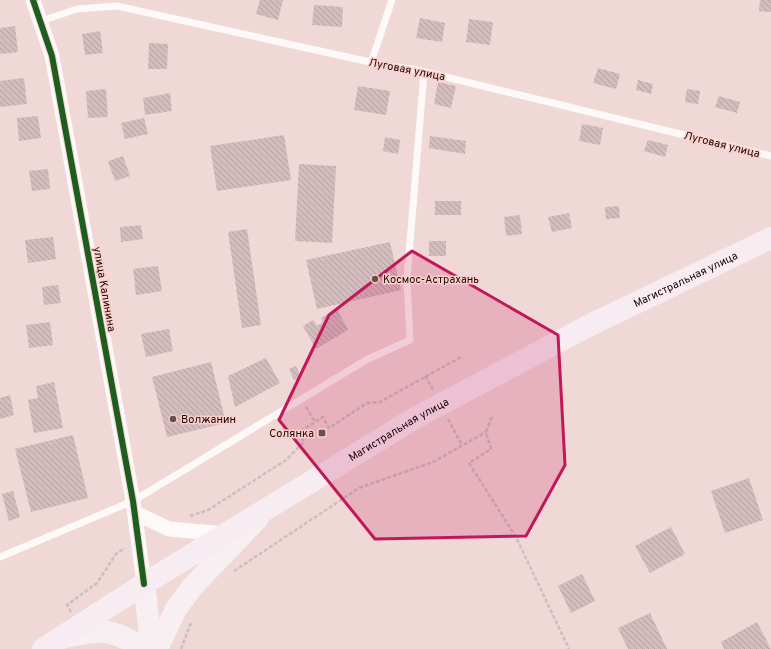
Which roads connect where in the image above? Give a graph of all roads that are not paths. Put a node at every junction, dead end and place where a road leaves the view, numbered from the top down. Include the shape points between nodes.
1 (33, 0) edge
2 (392, 0) edge
3 (117, 3) edge
4 (41, 21) junction
5 (371, 63) junction
6 (424, 72) junction
7 (771, 156) edge
8 (771, 238) edge
9 (134, 507) junction
10 (264, 512) junction
11 (226, 534) junction
12 (0, 557) edge
13 (144, 584) junction
14 (61, 638) junction
15 (43, 649) edge
16 (143, 649) edge
17 (152, 649) edge
18 (157, 649) edge

1 - 4 street, улица Калинина
2 - 5 lane
3 - 4 lane, Луговая улица via 77,9
3 - 5 lane, Луговая улица
4 - 9 street, улица Калинина via 54,64
5 - 6 lane, Луговая улица
6 - 7 lane, Луговая улица
6 - 9 lane via 407,278 410,340 366,360 301,399
8 - 10 highway, Магистральная улица via 588,326 415,418
9 - 11 street via 169,529
9 - 12 lane
9 - 13 street, улица Калинина
10 - 11 highway, Магистральная улица
10 - 18 main road via 193,586 176,609
11 - 13 highway, Магистральная улица
13 - 14 highway, Магистральная улица
13 - 17 main road
14 - 15 highway, Магистральная улица
14 - 16 main road via 94,631 112,632 129,639

